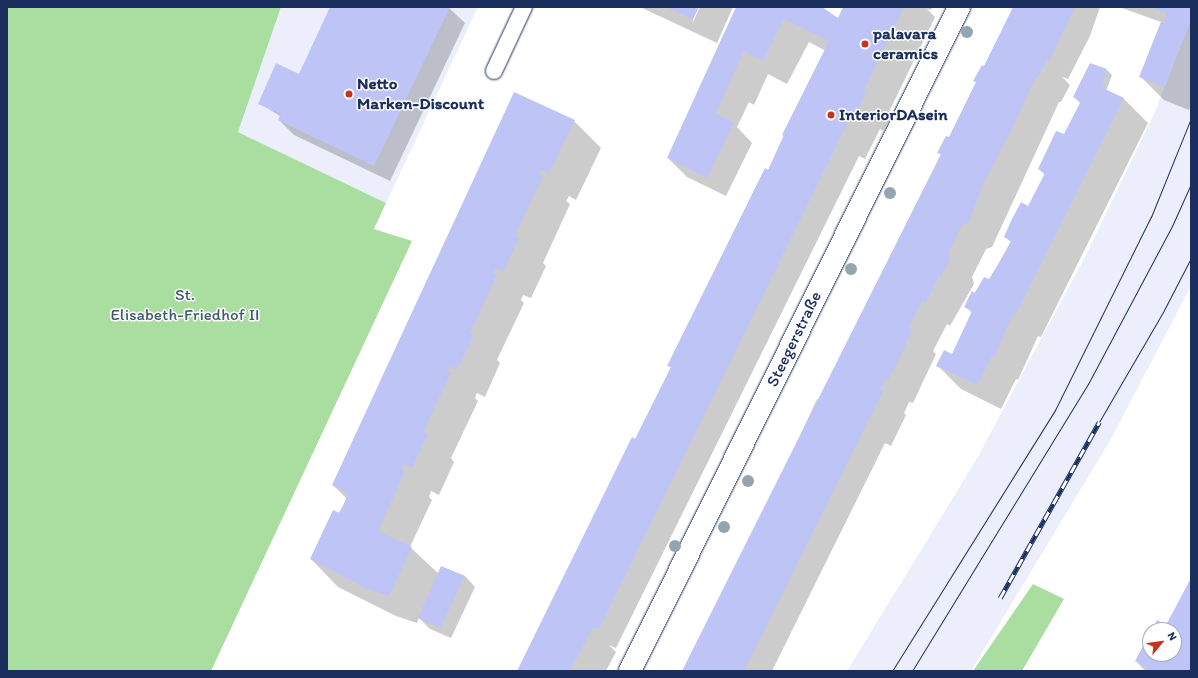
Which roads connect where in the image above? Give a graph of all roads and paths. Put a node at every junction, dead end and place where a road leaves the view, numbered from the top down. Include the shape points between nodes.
1 (524, 7) edge
2 (959, 7) edge
3 (494, 71) dead end
4 (630, 671) edge

1 - 3 lane
2 - 4 street, Steegerstraße

